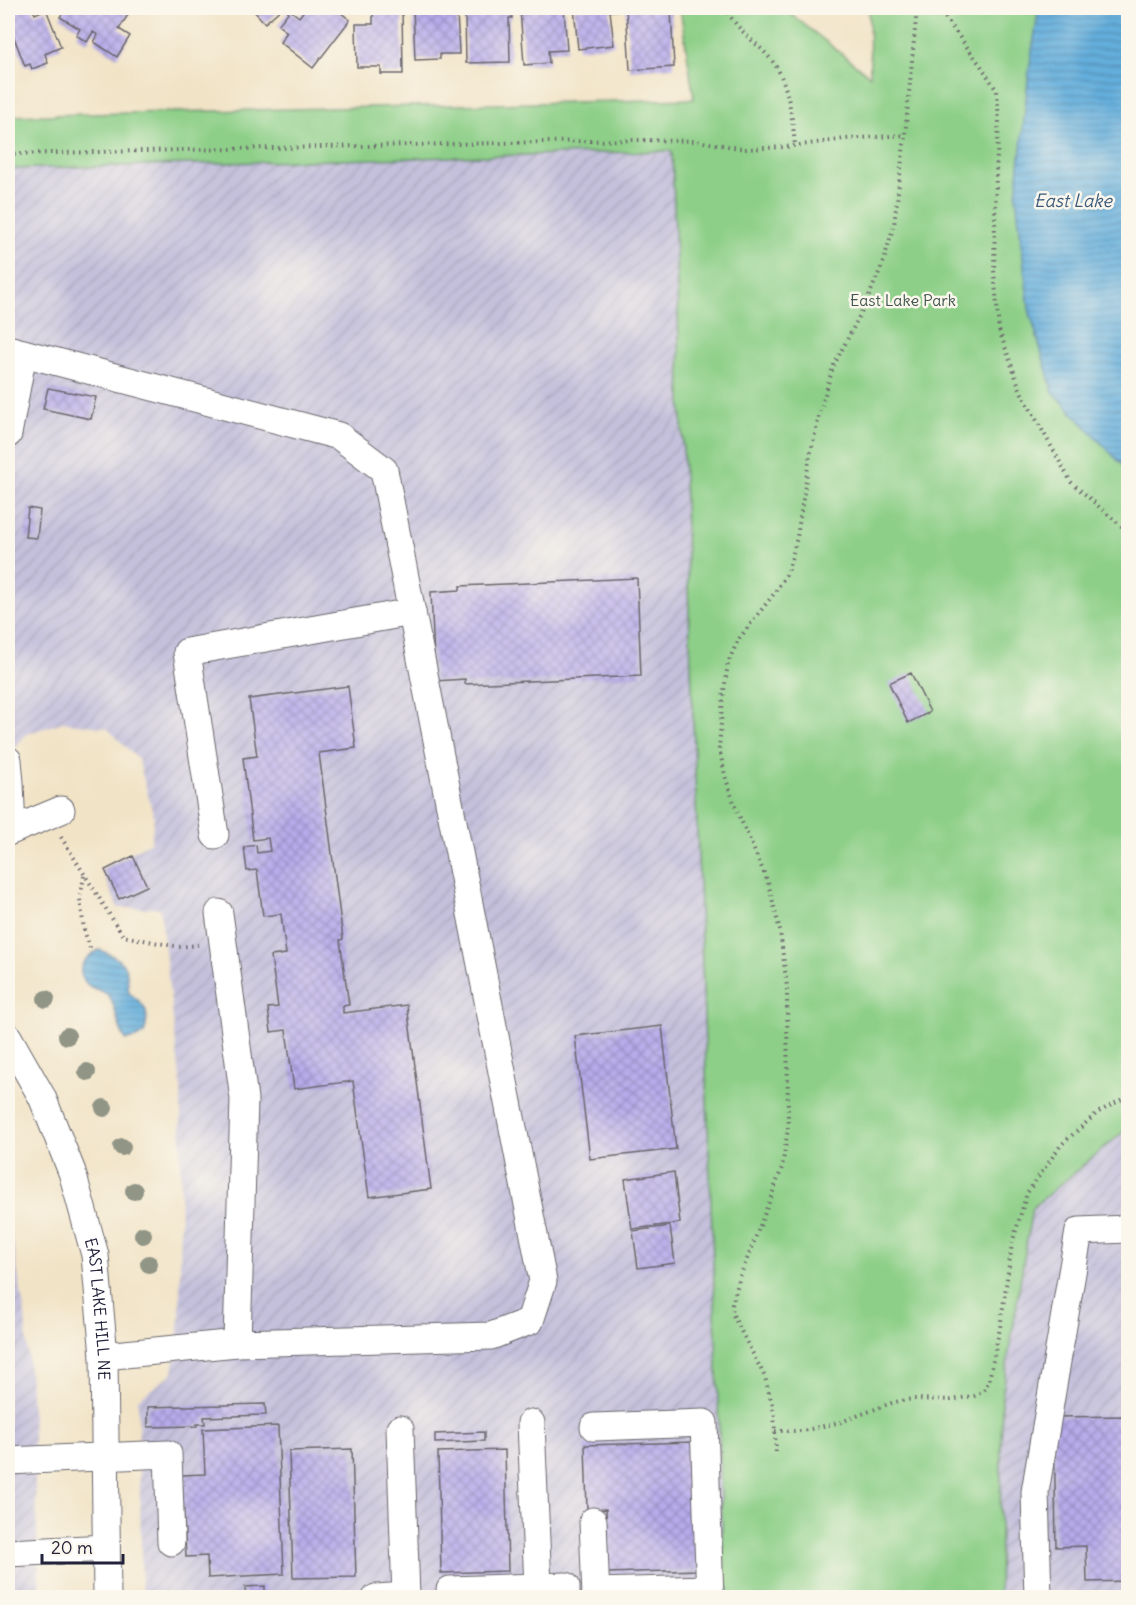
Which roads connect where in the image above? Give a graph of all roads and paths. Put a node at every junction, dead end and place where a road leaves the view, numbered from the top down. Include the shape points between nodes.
1 (724, 8) edge
2 (917, 8) edge
3 (938, 8) edge
4 (905, 135) junction
5 (795, 146) junction
6 (8, 154) edge
7 (15, 351) edge
8 (8, 434) edge
9 (1128, 532) edge
10 (412, 612) junction
11 (8, 760) edge
12 (54, 812) joint
13 (10, 831) edge
14 (215, 835) dead end
15 (84, 875) junction
16 (219, 913) dead end
17 (223, 942) junction
18 (90, 948) dead end
19 (8, 1037) edge
20 (18, 1078) edge
21 (1128, 1096) edge
22 (1128, 1229) edge
23 (237, 1343) junction
24 (104, 1356) junction
25 (531, 1423) dead end
26 (594, 1427) dead end
27 (400, 1430) dead end
28 (775, 1431) junction
29 (776, 1452) dead end
30 (105, 1456) junction
31 (8, 1461) edge
32 (593, 1521) dead end
33 (171, 1542) dead end
34 (106, 1548) junction
35 (8, 1552) edge
36 (538, 1587) junction
37 (450, 1590) dead end
38 (710, 1593) edge
39 (596, 1595) edge
40 (406, 1597) edge
41 (107, 1598) edge
42 (376, 1598) edge
43 (566, 1598) edge
44 (1038, 1598) edge

1 - 5 path via 777,68 792,116
2 - 4 path
3 - 9 path via 997,91 995,282 999,330 1021,392 1071,482
4 - 5 path
4 - 28 path via 894,225 866,303 833,367 809,460 788,572 738,640 728,663 723,698 719,748 735,806 768,882 780,931 787,987 788,1129 782,1168 732,1305 733,1315 765,1377
5 - 6 path via 746,149 697,141 634,140
7 - 8 street
7 - 10 street via 339,436 384,470
10 - 14 street via 187,652
10 - 23 street via 543,1281 530,1321 491,1336
11 - 13 street
12 - 13 street
12 - 15 path
15 - 17 path via 123,936 179,947
15 - 18 path via 80,899
16 - 17 street
17 - 23 street via 244,1098
19 - 20 street, EAST LAKE HILL NE
20 - 24 street, EAST LAKE HILL NE via 42,1098 72,1172 95,1255
21 - 28 path via 1097,1113 1061,1144 1027,1193 1012,1244 1000,1328 984,1391 951,1400 894,1402 821,1427
22 - 44 street via 1079,1231 1035,1492
23 - 24 street
24 - 30 street, EAST LAKE HILL NE
25 - 36 street
26 - 38 street via 704,1423
27 - 40 street
28 - 29 path
30 - 31 street
30 - 33 street via 168,1454
30 - 34 street, EAST LAKE HILL NE
32 - 39 street
34 - 35 street
34 - 41 street, EAST LAKE HILL NE
36 - 37 street
36 - 43 street via 566,1586
38 - 39 street
40 - 42 street

